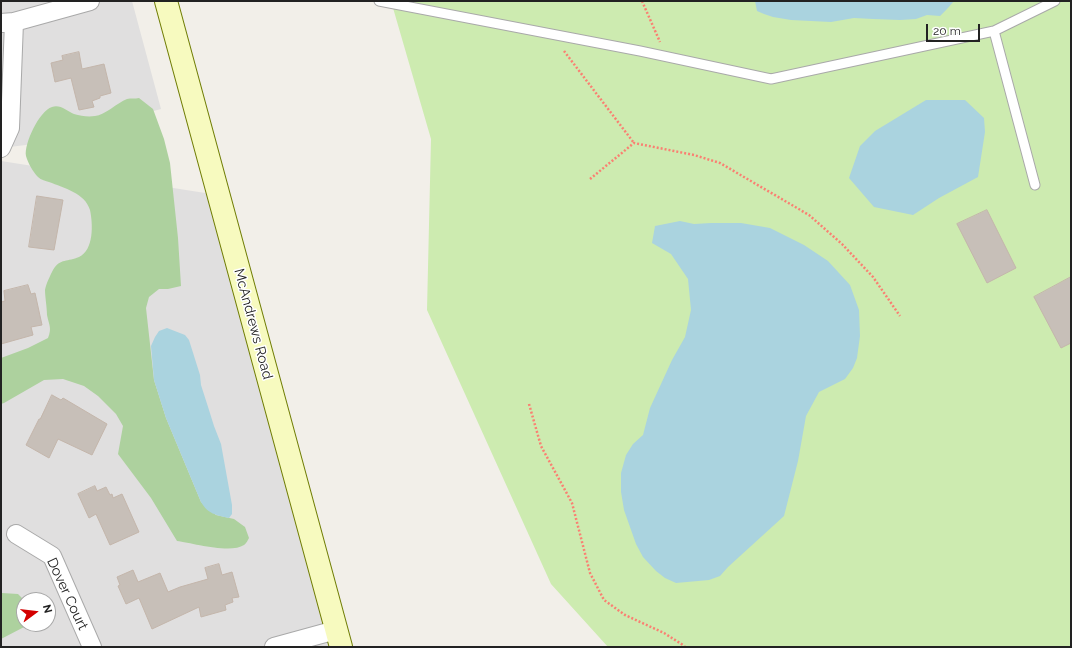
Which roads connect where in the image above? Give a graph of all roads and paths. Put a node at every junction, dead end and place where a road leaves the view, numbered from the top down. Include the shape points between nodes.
1 (90, 1) edge
2 (166, 1) edge
3 (379, 1) edge
4 (642, 1) edge
5 (1055, 1) edge
6 (7, 22) edge
7 (994, 31) junction
8 (563, 49) dead end
9 (667, 57) junction
10 (634, 143) junction
11 (1, 148) edge
12 (590, 179) dead end
13 (1035, 185) dead end
14 (900, 316) dead end
15 (529, 404) dead end
16 (16, 534) dead end
17 (338, 638) edge
18 (92, 647) edge
19 (274, 647) edge
20 (685, 647) edge

1 - 6 street
2 - 17 main road, McAndrews Road
3 - 9 lane
4 - 9 path
5 - 7 lane
6 - 11 street via 10,128
7 - 9 lane via 771,79
7 - 13 lane
8 - 10 path
10 - 12 path
10 - 14 path via 720,163 809,216 842,244 873,277
15 - 20 path via 541,446 572,503 590,573 604,600 625,615 664,633
16 - 18 street, Dover Court via 52,556
17 - 19 street

